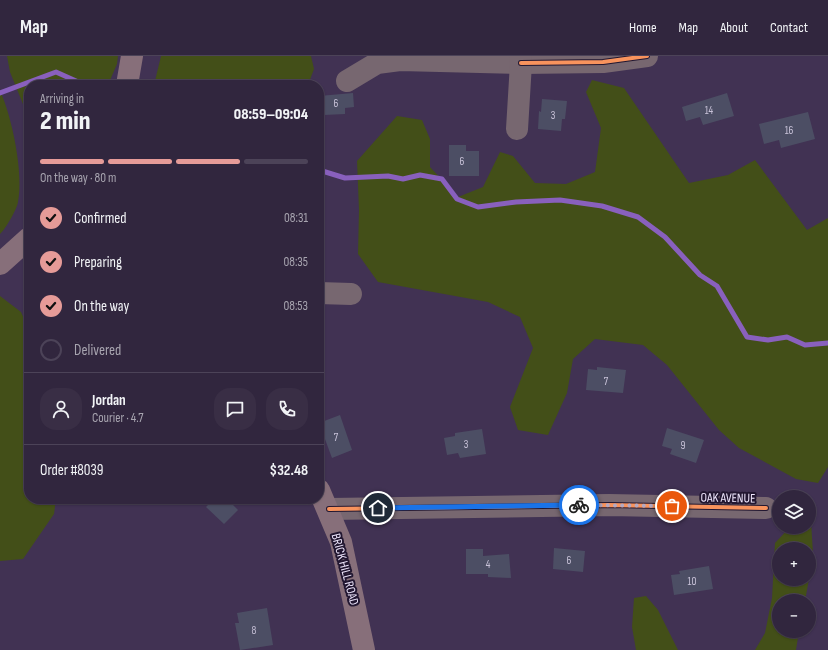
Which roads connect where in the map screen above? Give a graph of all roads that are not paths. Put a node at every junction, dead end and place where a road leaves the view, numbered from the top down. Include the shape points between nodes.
1 (132, 56) edge
2 (647, 56) edge
3 (520, 60) edge
4 (127, 80) edge
5 (347, 81) dead end
6 (517, 129) dead end
7 (24, 245) edge
8 (0, 264) edge
9 (324, 293) edge
10 (351, 294) dead end
11 (324, 500) edge
12 (766, 508) dead end
13 (329, 509) junction
14 (364, 650) edge

1 - 4 main road
2 - 3 street via 603,62
3 - 5 street via 400,60 377,63
3 - 6 street
7 - 8 main road
9 - 10 street
11 - 13 main road, BRICK HILL ROAD
12 - 13 street, OAK AVENUE via 609,504
13 - 14 main road, BRICK HILL ROAD via 341,542

